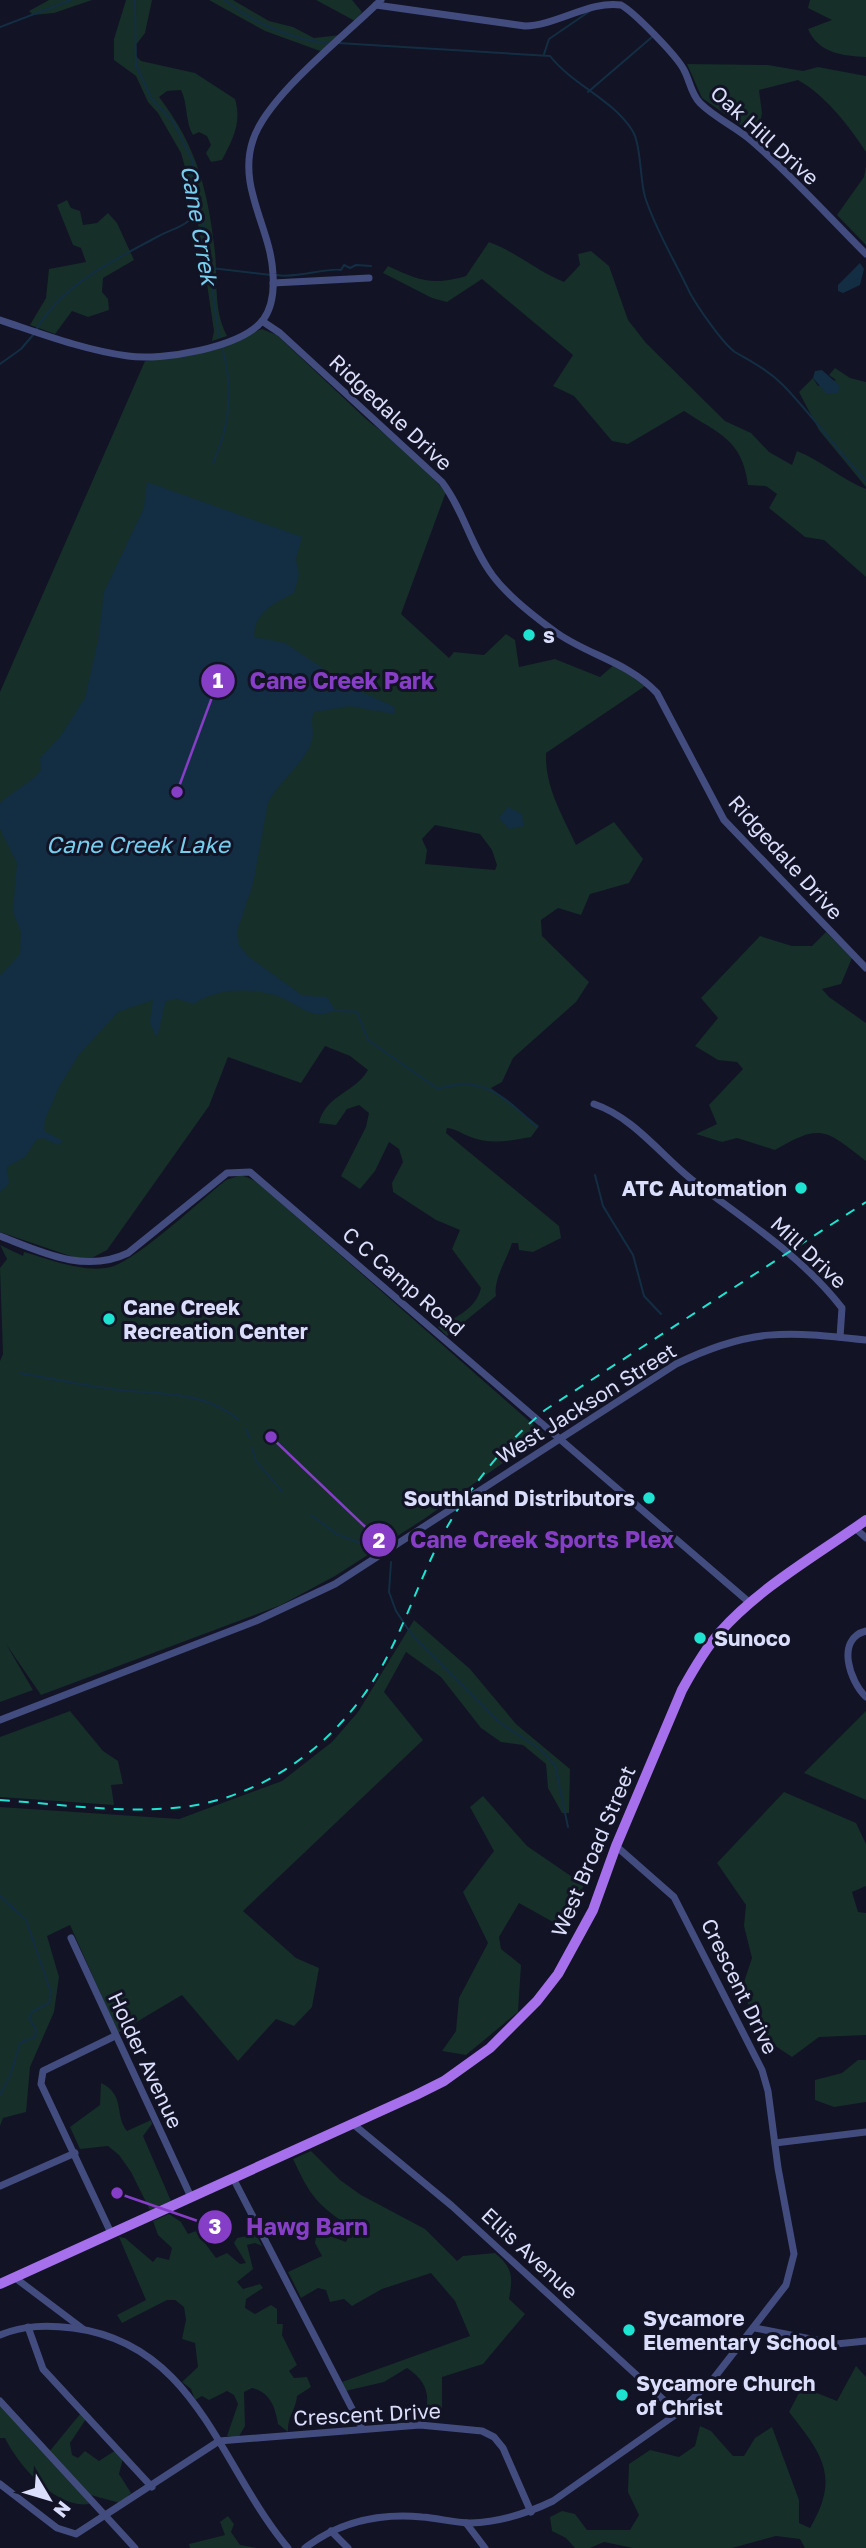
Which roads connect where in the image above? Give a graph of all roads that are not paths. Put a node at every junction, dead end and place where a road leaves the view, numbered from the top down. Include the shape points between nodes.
1 (379, 3) edge
2 (866, 254) edge
3 (369, 278) dead end
4 (273, 283) junction
5 (0, 320) edge
6 (262, 321) junction
7 (866, 968) edge
8 (594, 1104) dead end
9 (0, 1236) edge
10 (840, 1337) junction
11 (866, 1340) edge
12 (559, 1440) junction
13 (866, 1520) edge
14 (855, 1528) junction
15 (866, 1538) edge
16 (750, 1603) junction
17 (865, 1630) edge
18 (866, 1697) edge
19 (0, 1720) edge
20 (616, 1846) junction
21 (71, 1938) dead end
22 (115, 2036) junction
23 (353, 2124) junction
24 (866, 2132) edge
25 (775, 2143) junction
26 (75, 2153) junction
27 (233, 2178) junction
28 (0, 2186) edge
29 (191, 2197) junction
30 (111, 2233) junction
31 (14, 2277) junction
32 (0, 2284) edge
33 (28, 2327) junction
34 (755, 2328) junction
35 (84, 2330) junction
36 (0, 2335) edge
37 (866, 2341) edge
38 (0, 2401) edge
39 (678, 2413) junction
40 (362, 2428) junction
41 (219, 2441) junction
42 (0, 2484) edge
43 (152, 2487) junction
44 (531, 2512) junction
45 (105, 2516) junction
46 (466, 2523) junction
47 (331, 2531) junction
48 (135, 2548) edge
49 (288, 2548) edge
50 (305, 2548) edge
51 (348, 2548) edge
52 (485, 2548) edge

1 - 2 street, Oak Hill Drive via 525,26 538,26 589,3 621,5 672,53 699,103 762,150
1 - 4 street via 277,102 253,139 250,189 271,259
3 - 4 street
4 - 6 street
5 - 6 street via 98,351 141,357 203,349 229,341
6 - 7 street, Ridgedale Drive via 442,482 457,501 493,576 506,589 557,633 645,680 657,693 724,820
8 - 10 street, Mill Drive via 614,1111 692,1179 789,1253 842,1308
9 - 12 street, C C Camp Road via 65,1258 110,1261 128,1253 227,1173 250,1172
10 - 11 street, West Jackson Street
10 - 12 street, West Jackson Street via 751,1335 716,1344 676,1364
12 - 16 street, C C Camp Road
12 - 19 street, West Jackson Street via 335,1584
13 - 14 main road, West Broad Street
14 - 15 street
14 - 16 main road, West Broad Street
16 - 20 main road, West Broad Street via 718,1634 682,1690
17 - 18 street via 851,1643 848,1666 853,1682
20 - 23 main road, West Broad Street via 578,1942 522,2017 490,2048 444,2081
20 - 25 street, Crescent Drive via 659,1881 683,1911 762,2070
21 - 22 street, Holder Avenue
22 - 26 street via 43,2071 41,2084
22 - 29 street, Holder Avenue
23 - 27 main road, West Broad Street
23 - 39 street, Ellis Avenue via 452,2206
24 - 25 street
25 - 34 street, Crescent Drive via 794,2254 786,2285
26 - 28 street
26 - 30 street
27 - 29 main road, West Broad Street
27 - 40 street
29 - 30 main road, West Broad Street
30 - 31 main road, West Broad Street
31 - 32 main road, West Broad Street
31 - 35 street
33 - 35 street
33 - 36 street
33 - 43 street via 43,2369
34 - 37 street via 836,2344
34 - 39 street, Crescent Drive
35 - 41 street via 118,2339 170,2372
38 - 45 street
39 - 44 street, Crescent Drive
40 - 41 street, Crescent Drive
40 - 44 street, Crescent Drive via 420,2425 482,2431 503,2448
41 - 43 street
41 - 49 street
42 - 45 street via 66,2532 83,2532
43 - 45 street
44 - 46 street via 505,2520
45 - 48 street
46 - 47 street via 395,2515 352,2522
46 - 52 street
47 - 50 street
47 - 51 street

